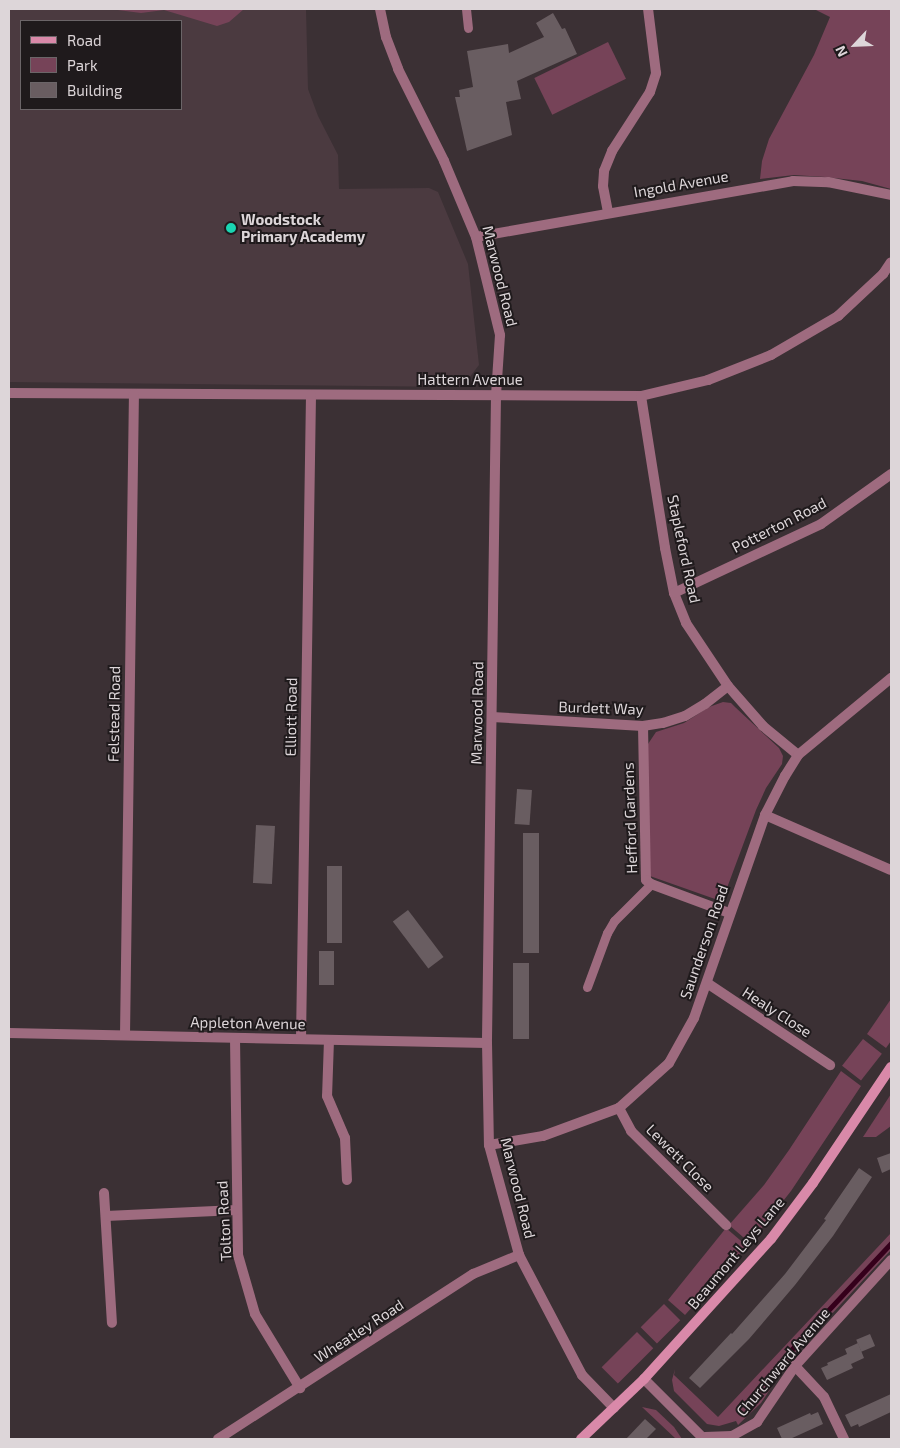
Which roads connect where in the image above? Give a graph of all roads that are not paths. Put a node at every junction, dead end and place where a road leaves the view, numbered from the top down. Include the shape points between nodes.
1 (380, 9) edge
2 (466, 9) edge
3 (648, 9) edge
4 (468, 28) dead end
5 (891, 195) edge
6 (608, 212) junction
7 (476, 237) junction
8 (891, 262) edge
9 (9, 393) edge
10 (134, 394) junction
11 (310, 394) junction
12 (496, 395) junction
13 (641, 396) junction
14 (891, 474) edge
15 (674, 592) junction
16 (891, 678) edge
17 (728, 686) junction
18 (492, 717) junction
19 (643, 726) junction
20 (798, 755) junction
21 (765, 815) junction
22 (891, 870) edge
23 (651, 884) junction
24 (729, 913) junction
25 (707, 983) junction
26 (587, 987) dead end
27 (9, 1033) edge
28 (125, 1035) junction
29 (235, 1038) junction
30 (301, 1039) junction
31 (329, 1040) junction
32 (488, 1043) junction
33 (830, 1065) dead end
34 (891, 1066) edge
35 (619, 1108) junction
36 (489, 1146) junction
37 (347, 1180) dead end
38 (104, 1193) dead end
39 (237, 1210) junction
40 (106, 1216) junction
41 (726, 1225) dead end
42 (519, 1255) junction
43 (891, 1260) edge
44 (112, 1323) dead end
45 (795, 1366) junction
46 (644, 1379) junction
47 (300, 1388) junction
48 (614, 1408) junction
49 (705, 1438) edge
50 (218, 1439) edge
51 (581, 1439) edge
52 (844, 1439) edge

1 - 7 street, Marwood Road via 398,69 444,161
2 - 4 lane
3 - 6 street via 656,73 650,92 612,151 604,171
5 - 6 street, Ingold Avenue via 828,182 793,181
6 - 7 street, Ingold Avenue
7 - 12 street, Marwood Road via 500,335
8 - 13 street, Hattern Avenue via 883,274 838,316 771,355 708,380
9 - 10 street, Hattern Avenue
10 - 11 street, Hattern Avenue
10 - 28 street, Felstead Road
11 - 12 street, Hattern Avenue
11 - 30 street, Elliott Road
12 - 13 street, Hattern Avenue
12 - 18 street, Marwood Road
13 - 15 street, Stapleford Road
14 - 15 street, Potterton Road via 821,524
15 - 17 street, Stapleford Road via 686,624
16 - 20 street, Saunderson Road
17 - 19 street, Burdett Way via 684,716
17 - 20 street, Stapleford Road via 763,726
18 - 19 street, Burdett Way
18 - 32 street, Marwood Road
19 - 23 street, Hefford Gardens via 645,873
20 - 21 street, Saunderson Road
21 - 22 street
21 - 24 street, Saunderson Road
23 - 24 street, Hefford Gardens
23 - 26 lane via 614,921
24 - 25 street, Saunderson Road
25 - 33 street, Healy Close
25 - 35 street, Saunderson Road via 694,1018 669,1063
27 - 28 street, Appleton Avenue
28 - 29 street, Appleton Avenue
29 - 30 street, Appleton Avenue
29 - 39 street, Tolton Road
30 - 31 street, Appleton Avenue
31 - 32 street, Appleton Avenue
31 - 37 street via 328,1096 345,1138
32 - 36 street, Marwood Road
34 - 46 street, Beaumont Leys Lane via 813,1183 771,1239
35 - 36 street, Saunderson Road via 543,1136
35 - 41 street, Lewett Close via 632,1131
36 - 42 street, Marwood Road
38 - 40 street
39 - 40 street
39 - 47 street, Tolton Road via 238,1255 255,1314
40 - 44 street
42 - 47 street, Wheatley Road via 473,1274
42 - 48 street, Marwood Road via 582,1375
43 - 45 street, Churchward Avenue
45 - 49 street, Churchward Avenue via 757,1422 732,1436
45 - 52 street via 824,1397
46 - 48 street, Beaumont Leys Lane
46 - 49 street
47 - 50 street, Wheatley Road
48 - 51 street, Beaumont Leys Lane

